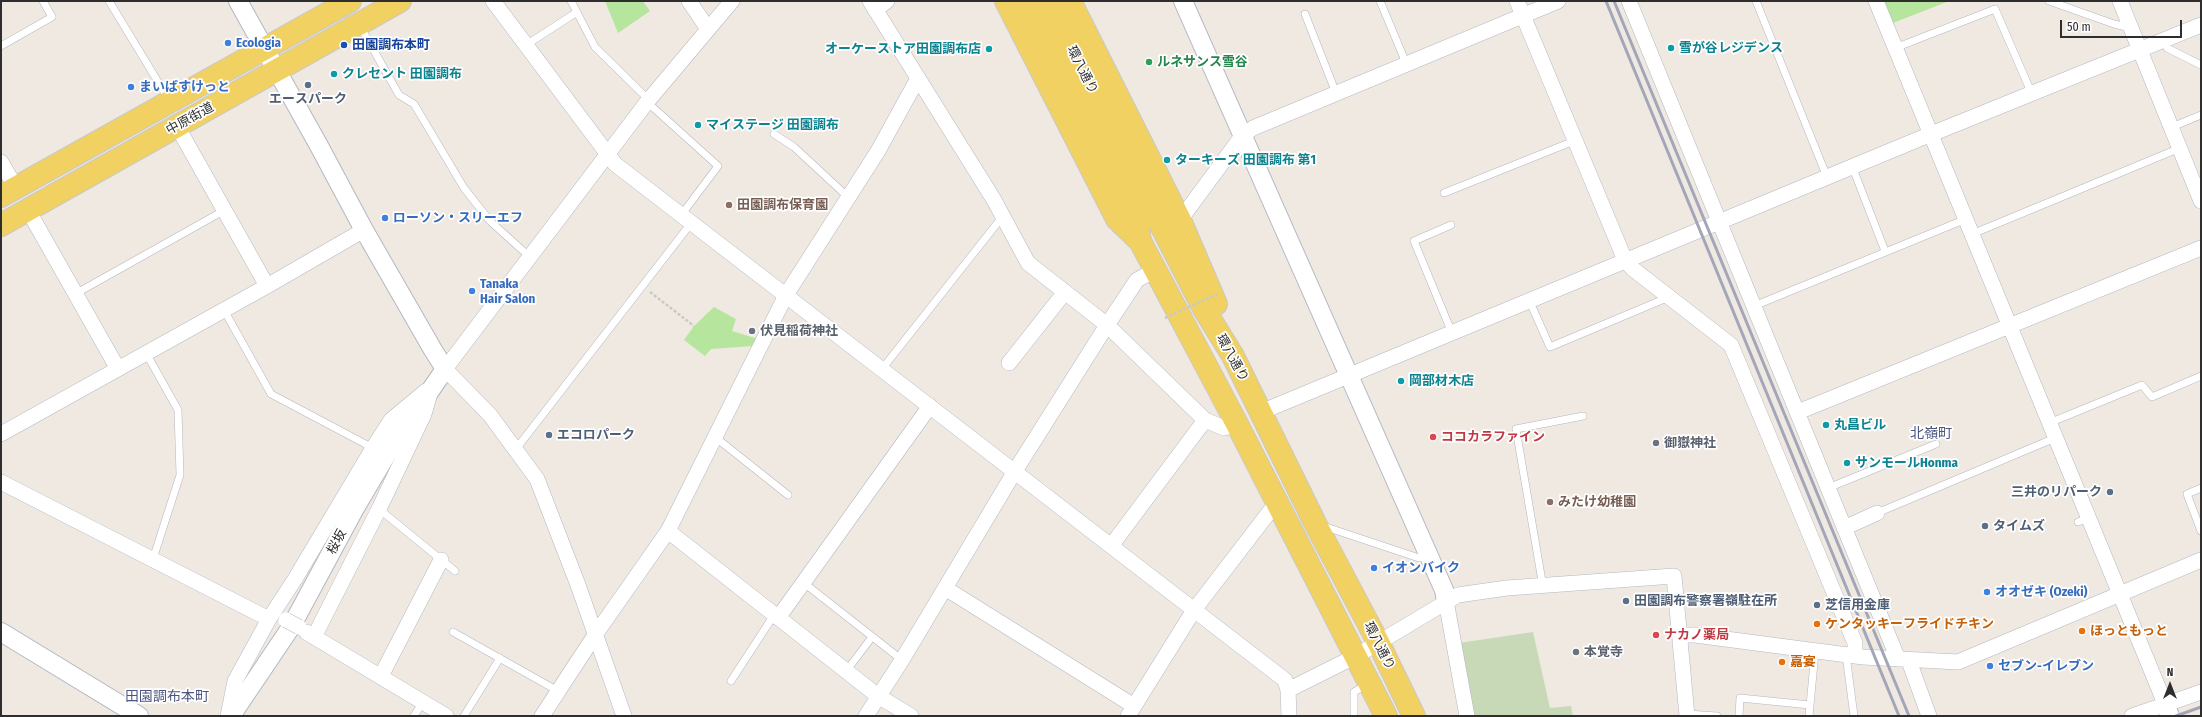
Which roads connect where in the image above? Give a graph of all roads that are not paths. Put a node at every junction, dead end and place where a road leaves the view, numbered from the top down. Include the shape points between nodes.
1 (109, 1) edge
2 (238, 1) edge
3 (350, 1) edge
4 (400, 1) edge
5 (493, 1) edge
6 (571, 1) edge
7 (690, 1) edge
8 (732, 1) edge
9 (888, 1) edge
10 (1006, 1) edge
11 (1025, 1) edge
12 (1047, 1) edge
13 (1070, 1) edge
14 (1184, 1) edge
15 (1380, 1) edge
16 (1517, 1) edge
17 (1558, 1) edge
18 (1629, 1) edge
19 (1756, 1) edge
20 (1876, 1) edge
21 (2049, 1) edge
22 (2120, 1) edge
23 (46, 2) edge
24 (872, 6) edge
25 (577, 12) junction
26 (1305, 14) dead end
27 (1523, 16) junction
28 (358, 24) junction
29 (2201, 25) edge
30 (2131, 28) junction
31 (708, 29) junction
32 (526, 45) junction
33 (1, 46) edge
34 (1895, 48) junction
35 (2167, 48) dead end
36 (2140, 49) junction
37 (265, 50) junction
38 (1406, 63) junction
39 (2201, 64) edge
40 (277, 71) junction
41 (917, 80) junction
42 (1336, 93) junction
43 (2032, 95) junction
44 (648, 101) junction
45 (170, 102) junction
46 (2201, 116) edge
47 (177, 126) junction
48 (2172, 127) junction
49 (774, 134) dead end
50 (1931, 134) junction
51 (1242, 136) junction
52 (1574, 140) junction
53 (2180, 148) junction
54 (607, 155) junction
55 (1, 162) edge
56 (1852, 166) junction
57 (1125, 175) junction
58 (1827, 177) junction
59 (8, 192) edge
60 (1444, 193) dead end
61 (848, 197) junction
62 (2201, 201) edge
63 (28, 210) junction
64 (225, 210) junction
65 (1003, 216) junction
66 (687, 218) junction
67 (1966, 219) junction
68 (1180, 220) junction
69 (1719, 222) junction
70 (1451, 224) dead end
71 (1, 225) edge
72 (364, 230) junction
73 (1972, 234) junction
74 (1140, 241) junction
75 (2201, 248) edge
76 (1885, 251) junction
77 (531, 259) junction
78 (1625, 260) junction
79 (1155, 270) junction
80 (267, 286) junction
81 (1064, 292) junction
82 (75, 294) junction
83 (786, 295) junction
84 (1669, 297) junction
85 (1529, 300) junction
86 (1754, 306) junction
87 (224, 310) junction
88 (1107, 325) junction
89 (2009, 326) junction
90 (1452, 333) junction
91 (146, 353) junction
92 (1233, 356) junction
93 (1009, 362) dead end
94 (118, 369) junction
95 (446, 369) junction
96 (882, 369) junction
97 (1349, 376) junction
98 (2201, 376) edge
99 (433, 385) junction
100 (930, 406) junction
101 (1261, 412) junction
102 (1798, 412) junction
103 (1582, 416) dead end
104 (1205, 420) junction
105 (2049, 423) junction
106 (1237, 424) junction
107 (1, 434) edge
108 (715, 437) junction
109 (2055, 438) junction
110 (1936, 444) dead end
111 (373, 448) junction
112 (516, 449) junction
113 (1015, 471) junction
114 (1, 482) edge
115 (1828, 488) junction
116 (2201, 488) edge
117 (788, 495) dead end
118 (1277, 502) junction
119 (379, 510) junction
120 (1878, 513) joint
121 (1315, 523) junction
122 (1844, 528) junction
123 (668, 531) junction
124 (2201, 531) edge
125 (1111, 546) junction
126 (1428, 554) junction
127 (153, 559) junction
128 (442, 560) junction
129 (2201, 560) edge
130 (455, 570) dead end
131 (804, 583) junction
132 (1543, 587) junction
133 (945, 588) junction
134 (2119, 594) junction
135 (1446, 601) junction
136 (1194, 610) junction
137 (776, 616) junction
138 (268, 619) junction
139 (292, 624) dead end
140 (1, 632) edge
141 (453, 632) dead end
142 (595, 634) junction
143 (1680, 635) junction
144 (314, 637) junction
145 (872, 637) junction
146 (1378, 642) junction
147 (1815, 652) junction
148 (1356, 656) junction
149 (1850, 656) junction
150 (500, 658) junction
151 (902, 660) junction
152 (1904, 660) junction
153 (846, 670) junction
154 (381, 676) junction
155 (731, 681) dead end
156 (1370, 683) junction
157 (1288, 690) junction
158 (558, 691) junction
159 (2201, 692) edge
160 (878, 696) junction
161 (423, 702) junction
162 (1810, 705) junction
163 (2168, 710) edge
164 (1131, 711) edge
165 (1687, 715) edge
166 (139, 716) edge
167 (230, 716) edge
168 (414, 716) edge
169 (446, 716) edge
170 (464, 716) edge
171 (542, 716) edge
172 (624, 716) edge
173 (866, 716) edge
174 (911, 716) edge
175 (1289, 716) edge
176 (1354, 716) edge
177 (1386, 716) edge
178 (1414, 716) edge
179 (1467, 716) edge
180 (1716, 716) edge
181 (1739, 716) edge
182 (1809, 716) edge
183 (1854, 716) edge
184 (1929, 716) edge
185 (2132, 716) edge

1 - 45 lane
2 - 37 street
3 - 37 main road, 中原街道
4 - 28 main road, 中原街道
5 - 32 street
6 - 25 lane
7 - 31 street
8 - 31 street
9 - 24 street
10 - 74 main road via 1118,219
11 - 57 main road, 環八通り
12 - 57 main road, 環八通り
13 - 68 main road
14 - 51 street
15 - 38 lane
16 - 27 street
17 - 27 street
18 - 69 street
19 - 58 lane
20 - 34 street
21 - 30 lane
22 - 30 street
23 - 33 lane via 52,17
24 - 41 street
25 - 32 lane
25 - 44 lane via 595,47
26 - 42 lane
27 - 38 street
27 - 52 street
28 - 40 main road, 中原街道
28 - 77 lane via 399,95 414,104 464,188 490,221
29 - 36 street
30 - 36 street
31 - 44 street
32 - 54 street
34 - 43 lane via 1995,9
34 - 50 street
35 - 39 lane
36 - 43 street
36 - 48 street
37 - 40 street
37 - 45 main road, 中原街道
38 - 42 street
40 - 47 main road, 中原街道
40 - 72 street
41 - 61 street via 878,151
41 - 65 street
42 - 51 street via 1253,128
43 - 50 street
44 - 54 street
44 - 66 lane via 718,166
45 - 59 main road, 中原街道
46 - 48 lane
47 - 63 main road, 中原街道
47 - 64 street
48 - 53 street
49 - 61 lane via 794,147
50 - 56 street
50 - 67 street
51 - 68 street
51 - 97 street
52 - 60 lane
52 - 78 street
53 - 62 street
53 - 73 lane
54 - 66 street via 615,164
54 - 77 street
55 - 59 street
56 - 58 street
56 - 76 lane
57 - 74 main road, 環八通り via 1136,214
57 - 92 main road, 環八通り
58 - 69 street
61 - 83 street
63 - 71 main road, 中原街道
63 - 82 street
64 - 80 street
64 - 82 lane
65 - 81 street via 1028,263
65 - 96 lane
66 - 83 street
66 - 112 lane via 642,286
67 - 73 street
67 - 76 lane
68 - 92 main road via 1216,304
69 - 78 street
69 - 86 street
70 - 90 lane via 1414,241
72 - 80 street
72 - 95 street
73 - 89 street
74 - 79 main road, 環八通り
75 - 89 street
76 - 86 lane
77 - 95 street
78 - 84 street
78 - 85 street
79 - 88 street via 1137,280
79 - 106 main road, 環八通り
80 - 87 street
81 - 88 street
81 - 93 street
82 - 94 street
83 - 96 street
83 - 108 street
84 - 85 lane via 1550,347
84 - 149 street via 1731,345 1855,643
85 - 90 street
86 - 102 street
87 - 91 street
87 - 111 lane via 271,394
88 - 104 street
88 - 113 street
89 - 102 street
89 - 105 street
90 - 97 street
91 - 94 street
91 - 127 lane via 178,410 180,475
92 - 101 main road, 環八通り
94 - 107 street
95 - 99 street, 桜坂
95 - 112 street via 490,415
96 - 100 street
97 - 101 street
97 - 126 street
98 - 105 lane via 2152,397 2142,385
99 - 111 street via 391,420
99 - 119 street via 424,414
99 - 167 street, 桜坂 via 387,454 354,510 291,627
100 - 113 street
100 - 131 street
101 - 121 main road, 環八通り
102 - 115 street
103 - 132 lane via 1516,429
104 - 106 street via 1224,428
104 - 125 street
105 - 109 street
106 - 118 main road, 環八通り
108 - 117 lane
108 - 123 street
109 - 120 lane
109 - 134 street via 2083,520
110 - 115 lane
111 - 138 street via 295,579
112 - 142 street via 538,479
113 - 125 street
113 - 133 street
114 - 127 street
115 - 122 street
116 - 124 lane via 2187,494
118 - 136 street
118 - 148 main road, 環八通り
119 - 128 lane
119 - 144 street
120 - 122 street
121 - 126 lane via 1419,558
121 - 146 main road, 環八通り
122 - 152 street
123 - 137 street
123 - 142 street
125 - 136 street
126 - 135 street via 1444,590
127 - 138 street
128 - 130 lane
128 - 154 street
129 - 134 street
131 - 137 street
131 - 145 lane
132 - 135 street via 1507,588 1458,595
132 - 143 street via 1674,576
133 - 151 street
133 - 164 street
134 - 152 street via 1958,662
134 - 163 street
135 - 146 street
135 - 179 street
136 - 157 street via 1285,680
136 - 164 street
137 - 153 street
137 - 155 lane
138 - 167 street via 235,681
139 - 144 street
140 - 166 street
141 - 150 lane
142 - 158 street
142 - 172 street
143 - 147 street
143 - 165 street
144 - 154 street
145 - 151 lane
145 - 153 lane
146 - 148 street
146 - 178 main road, 環八通り
147 - 149 street
147 - 162 lane
148 - 156 main road, 環八通り
148 - 157 street
149 - 152 street
149 - 183 lane
150 - 158 lane
150 - 170 lane
151 - 160 street
152 - 184 street
153 - 160 street
154 - 161 street
156 - 176 lane via 1354,692
156 - 177 main road, 環八通り
157 - 175 street
158 - 171 street
159 - 163 street
160 - 173 street
160 - 174 street
161 - 168 lane
161 - 169 street
162 - 181 lane via 1740,698
162 - 182 lane
163 - 185 street
165 - 180 lane

